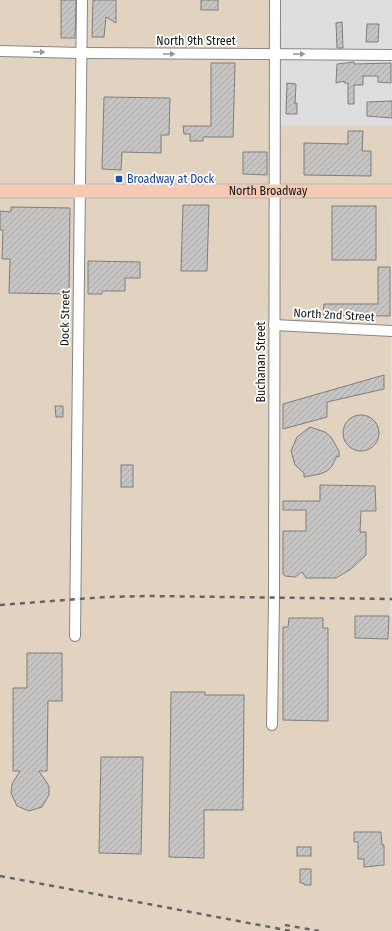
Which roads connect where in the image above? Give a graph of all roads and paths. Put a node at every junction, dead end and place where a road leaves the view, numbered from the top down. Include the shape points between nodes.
1 (82, 0) edge
2 (275, 0) edge
3 (0, 51) edge
4 (82, 53) junction
5 (274, 54) junction
6 (392, 55) edge
7 (0, 191) edge
8 (80, 191) junction
9 (274, 191) junction
10 (392, 191) edge
11 (274, 325) junction
12 (392, 331) edge
13 (75, 636) dead end
14 (272, 725) dead end

1 - 4 street, Dock Street
2 - 5 street, Buchanan Street
3 -> 4 street, North 9th Street
4 -> 5 street, North 9th Street
4 - 8 street, Dock Street
5 -> 6 street, North 9th Street
5 - 9 street, Buchanan Street
7 - 8 main road, North Broadway
8 - 9 main road, North Broadway
8 - 13 street, Dock Street
9 - 10 main road, North Broadway
9 - 11 street, Buchanan Street
11 - 12 street, North 2nd Street
11 - 14 street, Buchanan Street

